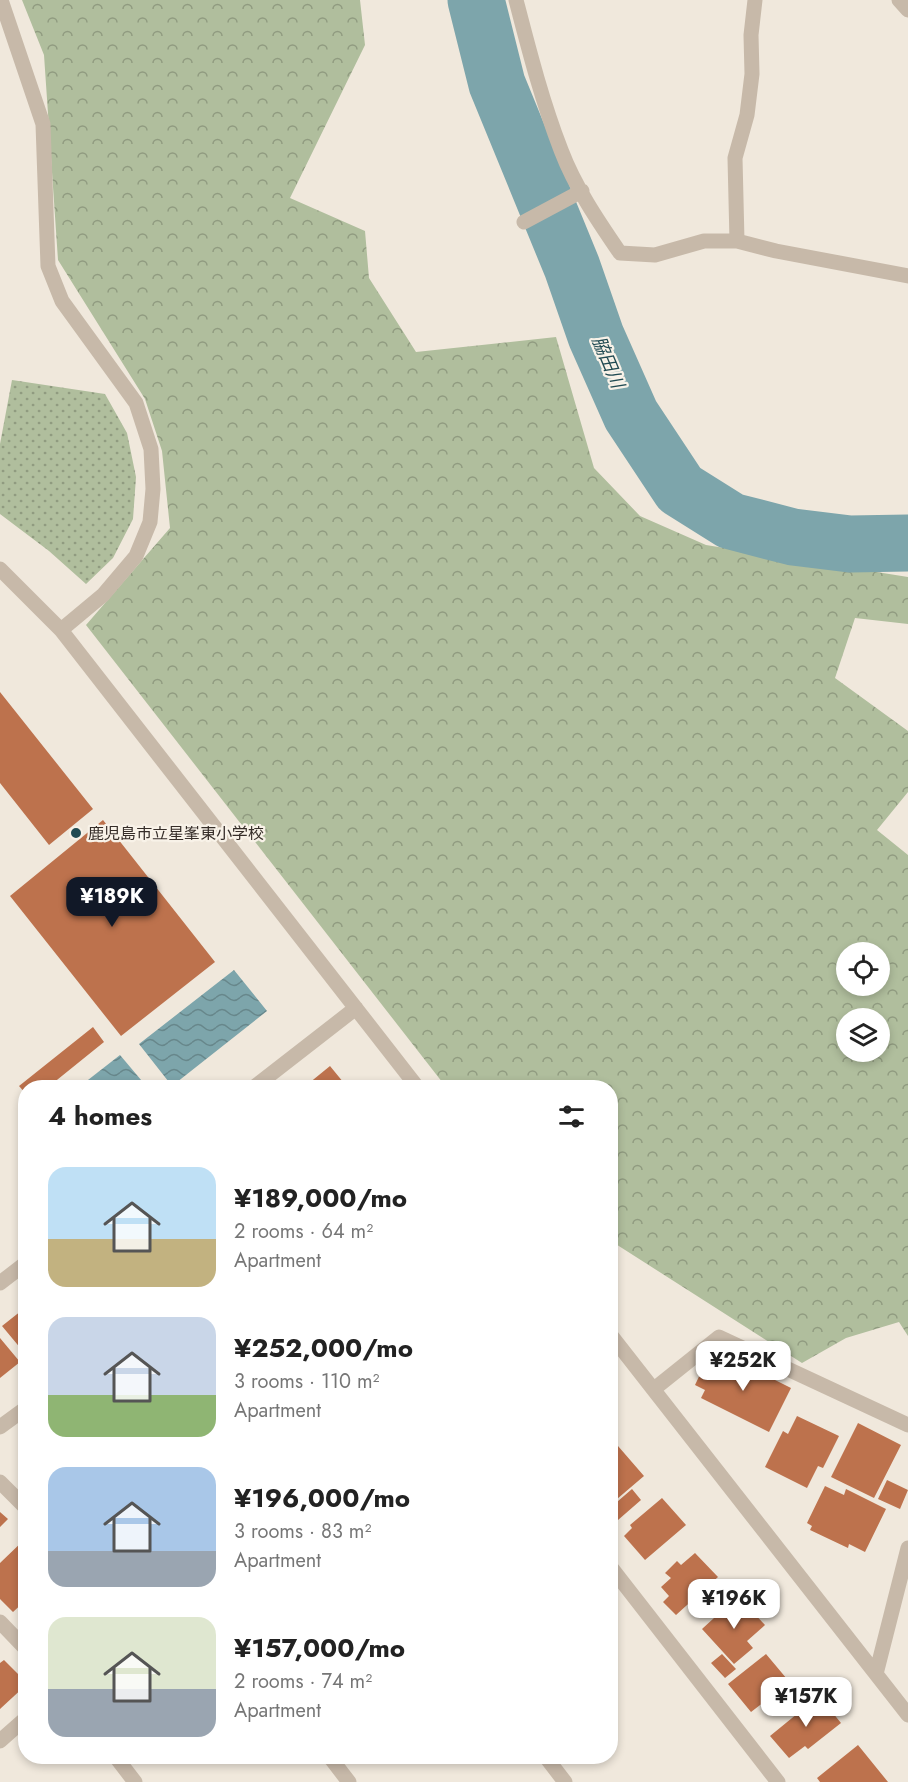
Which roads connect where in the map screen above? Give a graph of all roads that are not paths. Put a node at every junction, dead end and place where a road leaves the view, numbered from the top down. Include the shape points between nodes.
1 (1, 0) edge
2 (516, 0) edge
3 (755, 0) edge
4 (898, 0) edge
5 (908, 10) edge
6 (582, 191) junction
7 (524, 222) dead end
8 (737, 242) junction
9 (908, 276) edge
10 (0, 569) edge
11 (61, 630) junction
12 (356, 1008) junction
13 (263, 1080) edge
14 (412, 1080) edge
15 (18, 1269) edge
16 (0, 1283) edge
17 (618, 1344) edge
18 (654, 1389) junction
19 (18, 1414) edge
20 (908, 1425) edge
21 (0, 1427) edge
22 (0, 1482) edge
23 (18, 1500) edge
24 (908, 1548) edge
25 (618, 1576) edge
26 (0, 1622) edge
27 (18, 1641) edge
28 (876, 1674) junction
29 (908, 1715) edge
30 (18, 1725) edge
31 (0, 1741) edge
32 (122, 1764) edge
33 (335, 1764) edge
34 (551, 1764) edge
35 (135, 1782) edge
36 (349, 1782) edge
37 (565, 1782) edge
38 (778, 1782) edge

1 - 11 street via 42,124 48,266 62,301 136,403 151,449 150,522 136,556 103,595
2 - 6 street via 561,151
3 - 8 street via 752,74 735,158
4 - 5 street
6 - 7 street
6 - 8 street via 621,253 655,255 704,242
8 - 9 street
10 - 11 street
11 - 12 street
12 - 13 street
12 - 14 street
15 - 16 street
17 - 18 street
18 - 20 street via 719,1337
18 - 28 street
19 - 21 street
22 - 23 street
24 - 28 street
25 - 38 street
26 - 27 street
28 - 29 street
30 - 31 street
32 - 35 street
33 - 36 street
34 - 37 street

